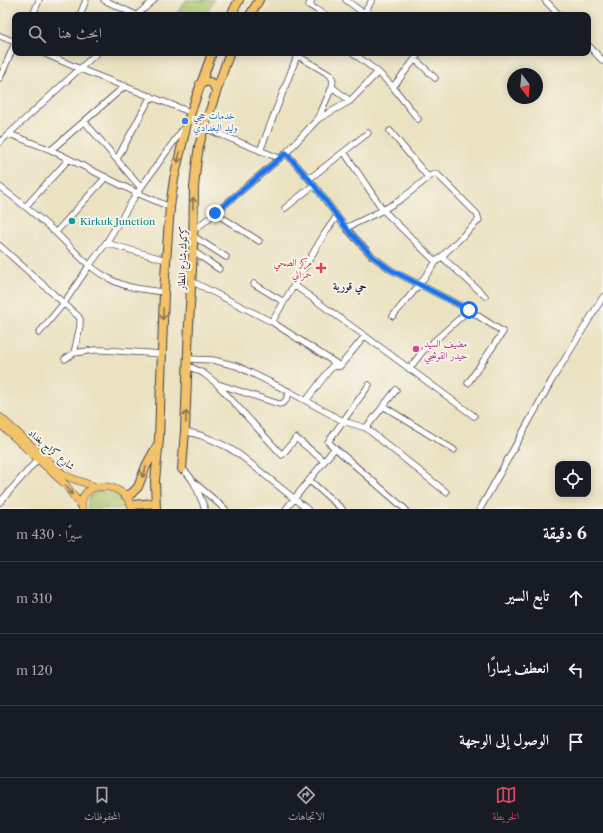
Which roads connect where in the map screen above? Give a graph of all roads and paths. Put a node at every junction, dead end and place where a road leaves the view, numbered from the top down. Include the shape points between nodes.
1 (39, 0) edge
2 (86, 0) edge
3 (104, 0) edge
4 (154, 0) edge
5 (260, 0) edge
6 (312, 0) edge
7 (346, 0) edge
8 (372, 0) edge
9 (544, 0) edge
10 (237, 2) edge
11 (34, 12) edge
12 (81, 12) edge
13 (130, 12) edge
14 (140, 12) edge
15 (232, 12) edge
16 (252, 12) edge
17 (320, 12) edge
18 (361, 12) edge
19 (365, 12) edge
20 (556, 12) edge
21 (0, 36) edge
22 (12, 41) edge
23 (591, 48) edge
24 (12, 49) edge
25 (50, 56) edge
26 (62, 56) edge
27 (94, 56) edge
28 (211, 56) edge
29 (213, 56) edge
30 (229, 56) edge
31 (294, 56) edge
32 (298, 56) edge
33 (357, 56) edge
34 (417, 56) edge
35 (419, 56) edge
36 (60, 60) junction
37 (603, 61) edge
38 (226, 63) junction
39 (80, 69) junction
40 (378, 72) junction
41 (0, 78) edge
42 (435, 78) dead end
43 (200, 84) junction
44 (125, 86) junction
45 (332, 87) junction
46 (393, 87) junction
47 (216, 91) junction
48 (151, 96) junction
49 (350, 101) junction
50 (190, 112) junction
51 (318, 119) junction
52 (418, 119) dead end
53 (84, 121) junction
54 (187, 123) junction
55 (204, 128) junction
56 (390, 131) dead end
57 (368, 133) dead end
58 (9, 134) junction
59 (0, 142) edge
60 (51, 150) junction
61 (260, 151) junction
62 (344, 152) junction
63 (286, 153) junction
64 (279, 158) junction
65 (69, 159) junction
66 (117, 159) junction
67 (106, 177) junction
68 (428, 178) junction
69 (309, 179) junction
70 (314, 185) junction
71 (0, 187) edge
72 (139, 190) junction
73 (26, 206) junction
74 (170, 207) junction
75 (285, 208) dead end
76 (383, 210) junction
77 (215, 213) junction
78 (337, 216) junction
79 (346, 228) junction
80 (56, 232) junction
81 (193, 234) junction
82 (259, 241) dead end
83 (106, 243) junction
84 (0, 246) edge
85 (192, 251) junction
86 (442, 256) junction
87 (226, 257) dead end
88 (166, 260) junction
89 (436, 262) junction
90 (89, 266) junction
91 (219, 270) dead end
92 (191, 281) junction
93 (254, 284) dead end
94 (419, 284) junction
95 (294, 285) junction
96 (164, 292) junction
97 (485, 296) dead end
98 (603, 298) edge
99 (284, 302) junction
100 (64, 303) junction
101 (469, 310) junction
102 (393, 316) dead end
103 (272, 322) junction
104 (39, 333) dead end
105 (365, 336) junction
106 (74, 353) junction
107 (162, 354) junction
108 (65, 359) dead end
109 (188, 362) junction
110 (336, 365) junction
111 (409, 369) junction
112 (216, 383) junction
113 (468, 383) dead end
114 (369, 384) dead end
115 (396, 390) dead end
116 (290, 392) junction
117 (306, 400) junction
118 (383, 406) junction
119 (474, 416) dead end
120 (0, 417) edge
121 (343, 421) junction
122 (0, 424) edge
123 (366, 428) junction
124 (185, 431) junction
125 (159, 444) junction
126 (335, 448) junction
127 (454, 450) dead end
128 (38, 458) junction
129 (324, 461) junction
130 (182, 470) joint
131 (309, 480) junction
132 (193, 481) junction
133 (96, 487) junction
134 (446, 492) dead end
135 (125, 495) junction
136 (294, 498) junction
137 (0, 502) edge
138 (156, 506) edge
139 (132, 507) edge
140 (81, 508) edge
141 (205, 509) edge
142 (225, 509) edge
143 (286, 509) edge
144 (307, 509) edge
145 (342, 509) edge
146 (405, 509) edge
147 (480, 509) edge

1 - 11 street
2 - 12 street
3 - 13 street
4 - 14 street
5 - 16 highway
6 - 17 street via 309,5
7 - 18 street
8 - 19 street
9 - 20 street
10 - 15 highway
21 - 22 street
23 - 37 street
24 - 41 street
25 - 36 street
26 - 36 street
27 - 39 street
28 - 43 highway, كركوك,شارع المطار
29 - 38 highway via 215,61
30 - 38 highway, كركوك,شارع المطار
31 - 61 street
32 - 45 street via 330,75 333,80
33 - 40 street
34 - 46 street
35 - 42 street
36 - 39 street
38 - 47 highway, كركوك,شارع المطار
39 - 44 street
39 - 58 street
40 - 46 street
40 - 49 street
43 - 47 highway via 211,82
43 - 50 highway, كركوك,شارع المطار
44 - 48 street
44 - 53 street
45 - 49 street
45 - 51 street
46 - 52 street
47 - 55 highway, كركوك,شارع المطار
48 - 50 street
48 - 66 street
49 - 51 street
50 - 54 highway, كركوك,شارع المطار
51 - 63 street
53 - 60 street
53 - 66 street
54 - 72 street
54 -> 74 highway, كركوك,شارع المطار
55 - 61 street
81 -> 55 highway, كركوك,شارع المطار via 196,167
56 - 68 street
57 - 62 street
58 - 59 street
58 - 60 street
60 - 65 street
61 - 64 street
62 - 69 street
62 - 76 street
63 - 64 street
63 - 69 street
64 - 77 street
65 - 67 street
65 - 73 street
66 - 72 street
67 - 72 street
67 - 80 street
68 - 76 street
68 - 86 street via 432,174 437,174 477,214 479,220
69 - 70 street
70 - 75 street
70 - 78 street
71 - 73 street
72 - 74 street
72 - 83 street
73 - 80 street
74 - 88 highway, كركوك,شارع المطار
76 - 79 street
76 - 89 street
77 - 81 street
77 - 82 street
78 - 79 street
78 - 95 street
79 - 94 street via 380,263
80 - 90 street
81 - 85 highway, كركوك,شارع المطار
81 - 87 street
83 - 88 street
83 - 90 street
84 - 100 street
85 - 91 street
85 - 92 highway, كركوك,شارع المطار
86 - 89 street
86 - 97 street
88 - 96 highway, كركوك,شارع المطار
89 - 94 street
90 - 96 street via 123,285
90 - 100 street
92 - 103 street
92 - 109 highway, كركوك,شارع المطار
93 - 99 street
94 - 101 street
94 - 102 street
95 - 99 street
95 - 105 street
96 -> 107 highway, كركوك,شارع المطار
98 - 147 street via 552,380
99 - 103 street
100 - 104 street
100 - 106 street via 80,321
101 - 111 street via 423,351
101 - 113 street via 503,332
103 - 110 street
105 - 110 street
105 - 111 street
106 - 107 street via 103,350
106 - 108 street
107 - 125 highway, كركوك,شارع المطار
109 - 112 street
109 - 116 street via 209,360 229,364
124 -> 109 highway, كركوك,شارع المطار
110 - 117 street
111 - 119 street
112 - 116 street via 279,404 285,402
112 - 129 street via 282,455 296,438
114 - 121 street
115 - 118 street
116 - 117 street
117 - 121 street
118 - 123 street
118 - 127 street
120 - 133 main road, شارع كراج بغداد via 59,471
121 - 123 street
121 - 126 street via 328,442
122 - 128 main road, شارع كراج بغداد
123 - 134 street
124 - 130 highway, كركوك,شارع المطار
124 - 136 street via 210,438 232,449
125 -> 135 highway via 146,466 138,487 134,492
125 - 138 highway, كركوك,شارع المطار via 155,481
126 - 129 street
126 - 146 street
128 - 137 street
128 -> 140 main road, شارع كراج بغداد via 67,487
129 - 131 street
130 - 132 street via 190,475
131 - 136 street
131 - 145 street
132 - 141 street
132 - 142 street
133 - 135 main road, شارع كراج بغداد via 111,487
133 - 140 main road via 90,489 82,498
135 - 139 main road
136 - 143 street
136 - 144 street
138 - 139 highway

